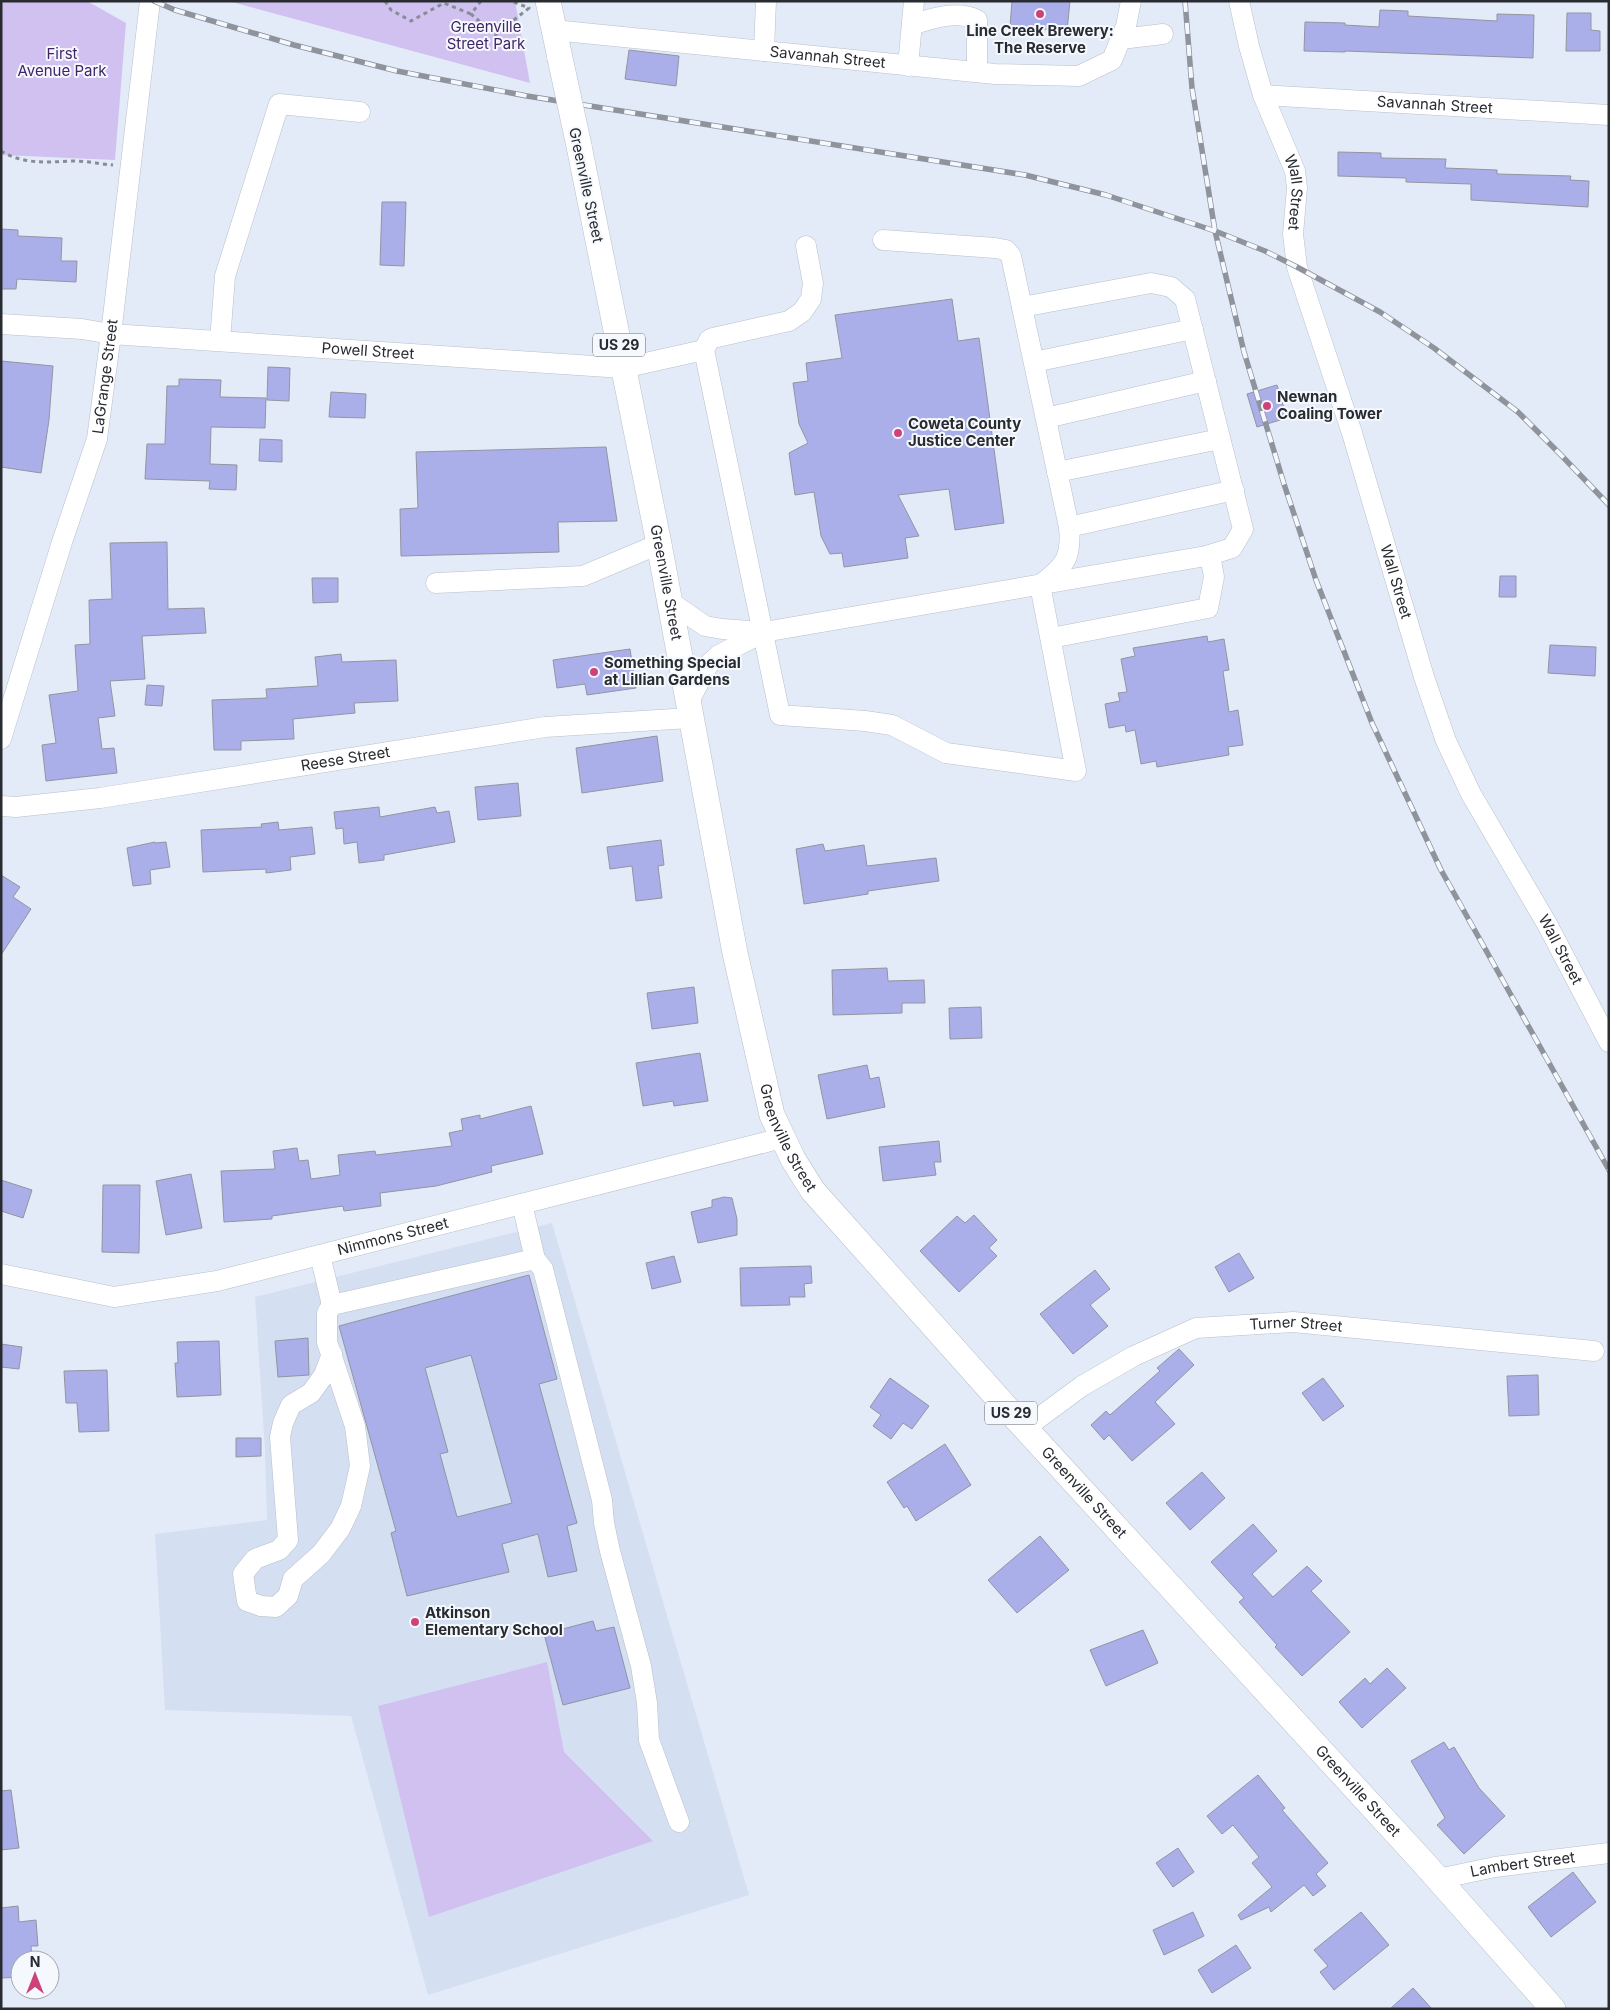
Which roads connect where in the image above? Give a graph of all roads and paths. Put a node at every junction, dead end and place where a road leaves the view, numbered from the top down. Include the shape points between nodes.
1 (150, 1) edge
2 (385, 1) edge
3 (481, 1) edge
4 (511, 1) edge
5 (548, 1) edge
6 (766, 1) edge
7 (914, 1) edge
8 (1131, 1) edge
9 (1239, 1) edge
10 (954, 8) edge
11 (471, 14) junction
12 (912, 25) junction
13 (553, 30) junction
14 (1163, 34) dead end
15 (1121, 39) junction
16 (764, 51) junction
17 (908, 66) junction
18 (977, 72) junction
19 (1263, 95) junction
20 (360, 112) dead end
21 (1609, 115) edge
22 (1, 152) edge
23 (131, 170) junction
24 (883, 240) dead end
25 (806, 246) dead end
26 (1022, 307) junction
27 (1, 324) edge
28 (1192, 329) junction
29 (111, 334) junction
30 (220, 341) junction
31 (704, 350) junction
32 (1034, 362) junction
33 (623, 368) junction
34 (1206, 381) junction
35 (1046, 418) junction
36 (1220, 439) junction
37 (1057, 472) junction
38 (1234, 490) junction
39 (1069, 527) junction
40 (659, 544) junction
41 (1210, 555) junction
42 (436, 583) dead end
43 (1040, 585) junction
44 (669, 601) junction
45 (764, 632) junction
46 (1051, 638) junction
47 (689, 710) junction
48 (1, 739) edge
49 (1, 806) edge
50 (1609, 1042) edge
51 (782, 1138) junction
52 (522, 1204) junction
53 (320, 1255) junction
54 (535, 1259) junction
55 (1, 1274) edge
56 (332, 1305) junction
57 (1594, 1351) dead end
58 (332, 1354) junction
59 (1025, 1428) junction
60 (679, 1822) dead end
61 (1609, 1853) edge
62 (1438, 1880) junction
63 (1552, 2009) edge

1 - 23 street, LaGrange Street
2 - 11 path via 391,10 412,21 444,3
3 - 11 path
4 - 11 path via 529,8 495,35
5 - 13 main road, Greenville Street / US 29
6 - 16 street
7 - 12 street
8 - 15 street
9 - 19 street, Wall Street
10 - 12 street
10 - 18 street via 979,23
12 - 17 street
13 - 16 street, Savannah Street
13 - 33 main road, Greenville Street / US 29, bridge
14 - 15 street
15 - 18 street, Savannah Street via 1112,60 1079,76
16 - 17 street, Savannah Street
17 - 18 street, Savannah Street
19 - 21 street, Savannah Street
19 - 50 street, Wall Street via 1294,171 1297,188 1293,234 1297,267 1352,433 1446,741 1471,794 1547,924
20 - 30 street via 279,104 225,276
22 - 23 path via 30,161 75,161
23 - 29 street, LaGrange Street
24 - 26 street via 1006,250 1012,260
25 - 31 street via 813,283 811,299 802,312 789,321 713,338
26 - 28 street via 1151,283 1172,286 1185,299
26 - 32 street
27 - 29 street, Powell Street
28 - 32 street
28 - 34 street
29 - 30 street, Powell Street
29 - 48 street, LaGrange Street via 96,439
30 - 33 street, Powell Street
31 - 33 street, Powell Street
31 - 45 street
32 - 35 street
33 - 40 main road, Greenville Street / US 29
34 - 35 street
34 - 36 street
35 - 37 street
36 - 37 street
36 - 38 street
37 - 39 street
38 - 39 street
38 - 41 street via 1243,529 1232,548
39 - 43 street via 1069,554
40 - 42 street via 583,576
40 - 44 main road, Greenville Street / US 29
41 - 43 street
41 - 46 street via 1214,577 1208,608
43 - 45 street
43 - 46 street
44 - 45 street via 704,626
44 - 47 main road, Greenville Street / US 29
45 - 46 street via 780,715 892,725 946,753 1076,771
45 - 47 street via 719,655 708,666
47 - 49 street, Reese Street via 545,727 100,798
47 - 51 main road, Greenville Street / US 29 via 735,954 772,1115
51 - 52 street, Nimmons Street
51 - 59 main road, Greenville Street / US 29 via 813,1191
52 - 53 street, Nimmons Street
52 - 54 street
53 - 55 street, Nimmons Street via 217,1281 114,1296
53 - 56 street
54 - 56 street
54 - 60 street via 543,1269 602,1500 610,1551 641,1666 649,1740
56 - 58 street via 327,1313 327,1342
57 - 59 street, Turner Street via 1293,1322 1196,1328 1134,1356 1082,1386
58 - 58 street via 324,1375 311,1393 291,1405 283,1423 280,1437 288,1540 279,1550 255,1559 242,1574 248,1601 261,1606 276,1607 288,1596 293,1579 321,1554 351,1506 360,1466 355,1426
59 - 62 main road, Greenville Street / US 29
61 - 62 street, Lambert Street via 1495,1867
62 - 63 main road, Greenville Street / US 29

